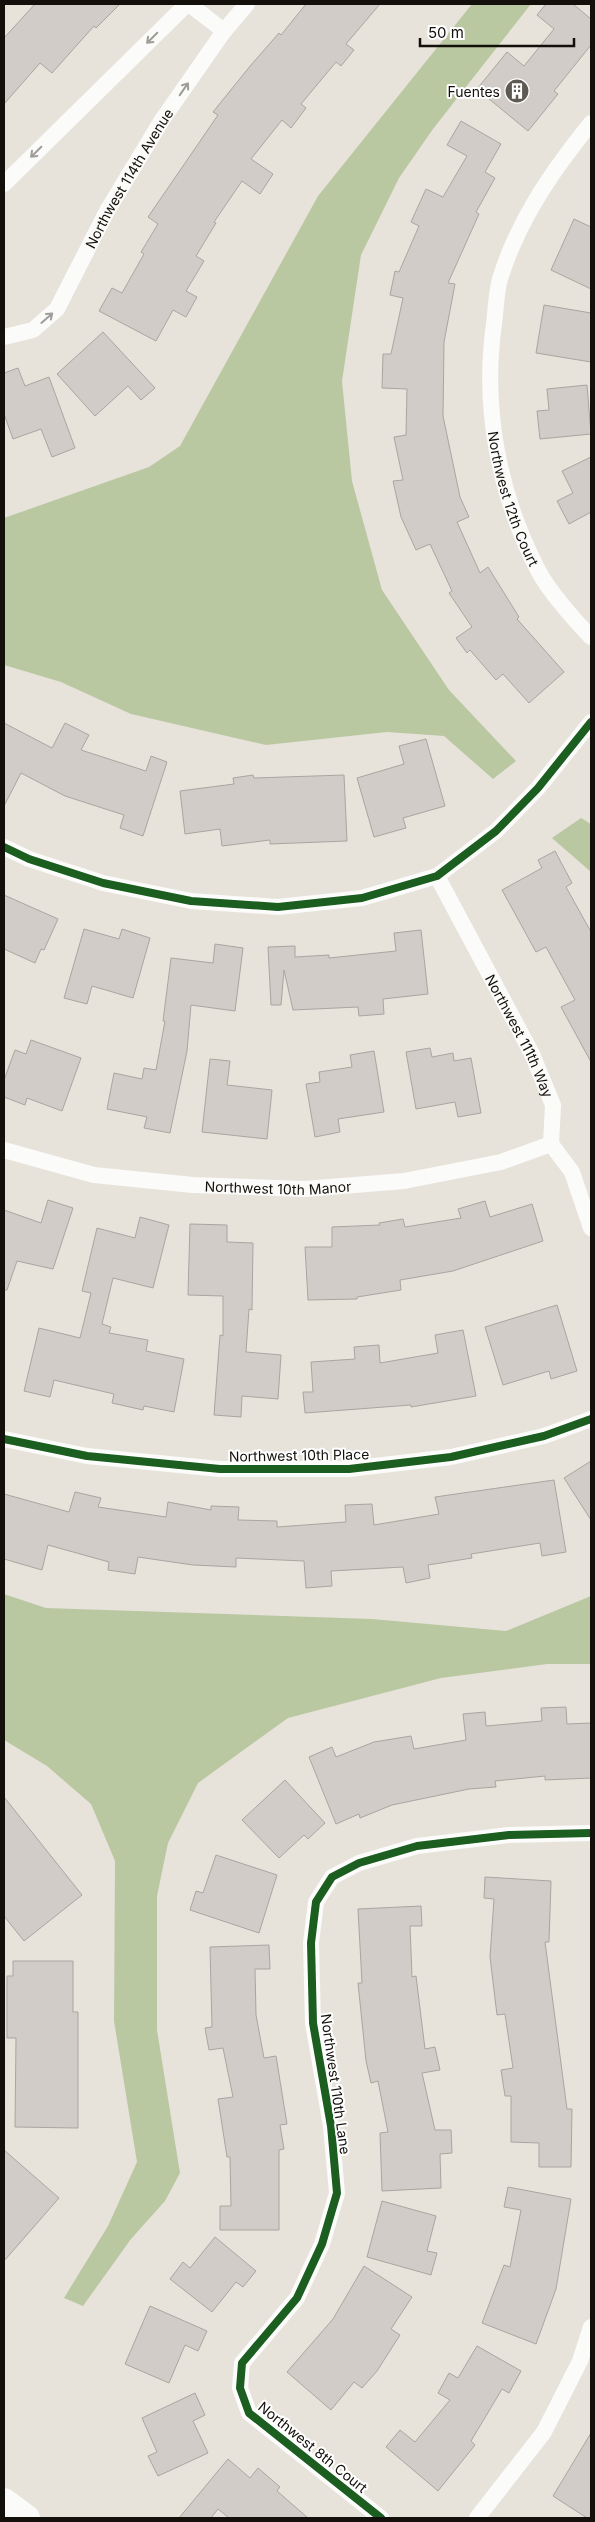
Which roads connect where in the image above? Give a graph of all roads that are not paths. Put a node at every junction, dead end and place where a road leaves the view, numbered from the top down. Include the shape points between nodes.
1 (188, 4) edge
2 (247, 4) edge
3 (224, 31) junction
4 (591, 124) edge
5 (4, 184) edge
6 (4, 337) edge
7 (591, 637) edge
8 (591, 722) edge
9 (4, 847) edge
10 (437, 876) junction
11 (551, 1144) junction
12 (4, 1150) edge
13 (591, 1228) edge
14 (591, 1419) edge
15 (4, 1439) edge
16 (591, 1833) edge
17 (591, 2326) edge
18 (240, 2388) joint
19 (4, 2501) edge
20 (27, 2518) edge
21 (381, 2518) edge
22 (477, 2518) edge

1 - 3 street
1 -> 5 street
2 - 3 street, Northwest 114th Avenue
6 -> 3 street, Northwest 114th Avenue via 33,330 57,309 112,203 162,120
4 - 7 street, Northwest 12th Court via 559,163 523,222 500,280 491,341 490,399 497,457 516,519 540,574
8 - 10 street via 538,788 496,831
9 - 10 street via 29,859 103,883 191,901 278,907 353,899
10 - 11 street, Northwest 111th Way via 532,1054 553,1105
11 - 12 street, Northwest 10th Manor via 501,1162 404,1181 305,1189 193,1185 94,1174
11 - 13 street via 572,1172
14 - 15 street, Northwest 10th Place via 544,1436 451,1457 349,1469 220,1470 87,1456
16 - 18 street, Northwest 110th Lane via 508,1835 416,1846 359,1864 332,1877 316,1902 311,1943 313,2023 331,2126 337,2193 322,2244 297,2298 242,2363
17 - 22 street via 580,2360 544,2432
18 - 21 street, Northwest 8th Court via 249,2413
19 - 20 main road

